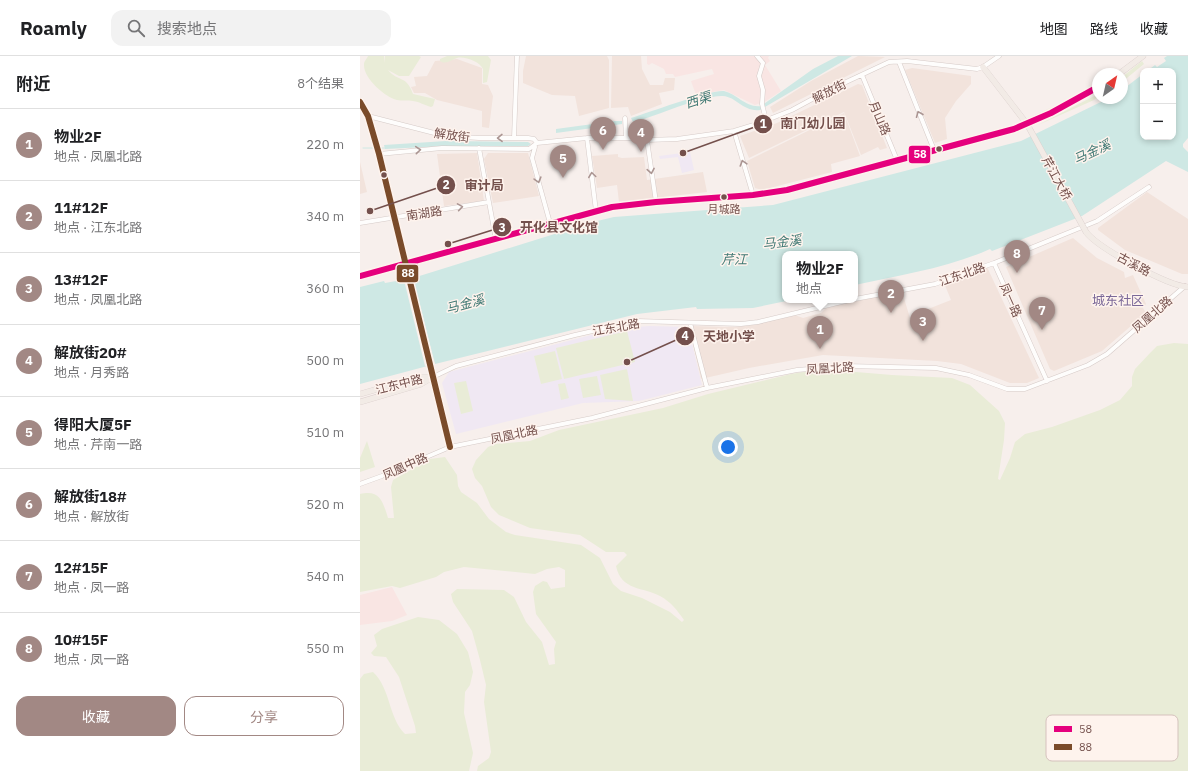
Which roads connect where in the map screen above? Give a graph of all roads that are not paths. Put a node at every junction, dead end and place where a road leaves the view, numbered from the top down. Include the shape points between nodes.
1 (517, 56) edge
2 (757, 56) edge
3 (999, 56) edge
4 (1141, 56) edge
5 (899, 62) junction
6 (983, 67) junction
7 (1126, 68) edge
8 (862, 75) junction
9 (1092, 90) edge
10 (360, 102) edge
11 (368, 116) junction
12 (625, 118) dead end
13 (766, 120) junction
14 (1027, 124) junction
15 (734, 131) junction
16 (514, 138) junction
17 (587, 138) junction
18 (626, 138) junction
19 (646, 140) junction
20 (537, 143) junction
21 (479, 148) junction
22 (934, 150) junction
23 (379, 154) junction
24 (897, 160) junction
25 (1149, 187) dead end
26 (753, 195) junction
27 (489, 202) junction
28 (656, 202) junction
29 (596, 211) junction
30 (394, 218) junction
31 (360, 223) edge
32 (550, 223) junction
33 (1086, 232) joint
34 (496, 240) junction
35 (994, 263) junction
36 (406, 264) junction
37 (360, 276) edge
38 (1186, 286) edge
39 (858, 298) edge
40 (837, 303) edge
41 (690, 323) junction
42 (433, 377) junction
43 (1047, 381) junction
44 (707, 388) junction
45 (360, 394) edge
46 (360, 402) edge
47 (450, 447) junction
48 (360, 484) edge

1 - 16 street
2 - 13 street via 763,64 759,75
3 - 6 street
4 - 7 main road
5 - 6 street, 解放街 via 970,69
5 - 8 street, 解放街 via 883,64
22 -> 5 street
6 - 14 main road
8 - 13 street, 解放街
8 - 24 street, 月山路
9 - 14 main road
10 - 11 main road
16 -> 11 street, 解放街 via 446,136
11 - 23 main road
12 - 18 street
13 - 15 street, 解放街
14 - 22 main road
14 - 33 main road, 芹江大桥, bridge
15 - 19 street, 解放街 via 677,139
26 -> 15 street
16 - 20 street, 解放街 via 530,139
17 - 18 street, 解放街
17 - 20 street, 解放街
29 -> 17 street
18 - 19 street, 解放街
19 -> 28 street
20 - 21 street, 解放街 via 529,149
20 -> 32 street via 532,158
23 -> 21 street, 解放街 via 442,148
21 - 27 street
22 - 24 main road
23 - 30 main road
24 - 26 main road via 788,190
25 - 35 street, 江东北路 via 1097,221
26 - 28 main road
30 -> 27 street, 南湖路
27 - 34 street
28 - 29 main road
29 - 32 main road
30 - 31 street, 南湖路
30 - 36 main road
32 - 34 main road
33 - 38 main road, 古溪路 via 1104,248 1139,267
34 - 36 main road
35 - 39 street, 江东北路 via 935,284
35 - 43 street, 凤一路
36 - 37 main road
36 - 42 main road
38 - 43 street, 凤凰北路 via 1107,354 1088,365
40 - 41 street, 江东北路 via 758,322
41 - 42 street, 江东北路 via 637,321 456,366
41 - 44 street
42 - 45 main road, 江东中路 via 419,378
42 - 46 main road, 江东中路 via 421,384
42 - 47 street
43 - 44 street, 凤凰北路 via 1016,390 969,375 936,368 845,366 797,370
44 - 47 street, 凤凰北路 via 592,418
47 - 48 street, 凤凰中路

